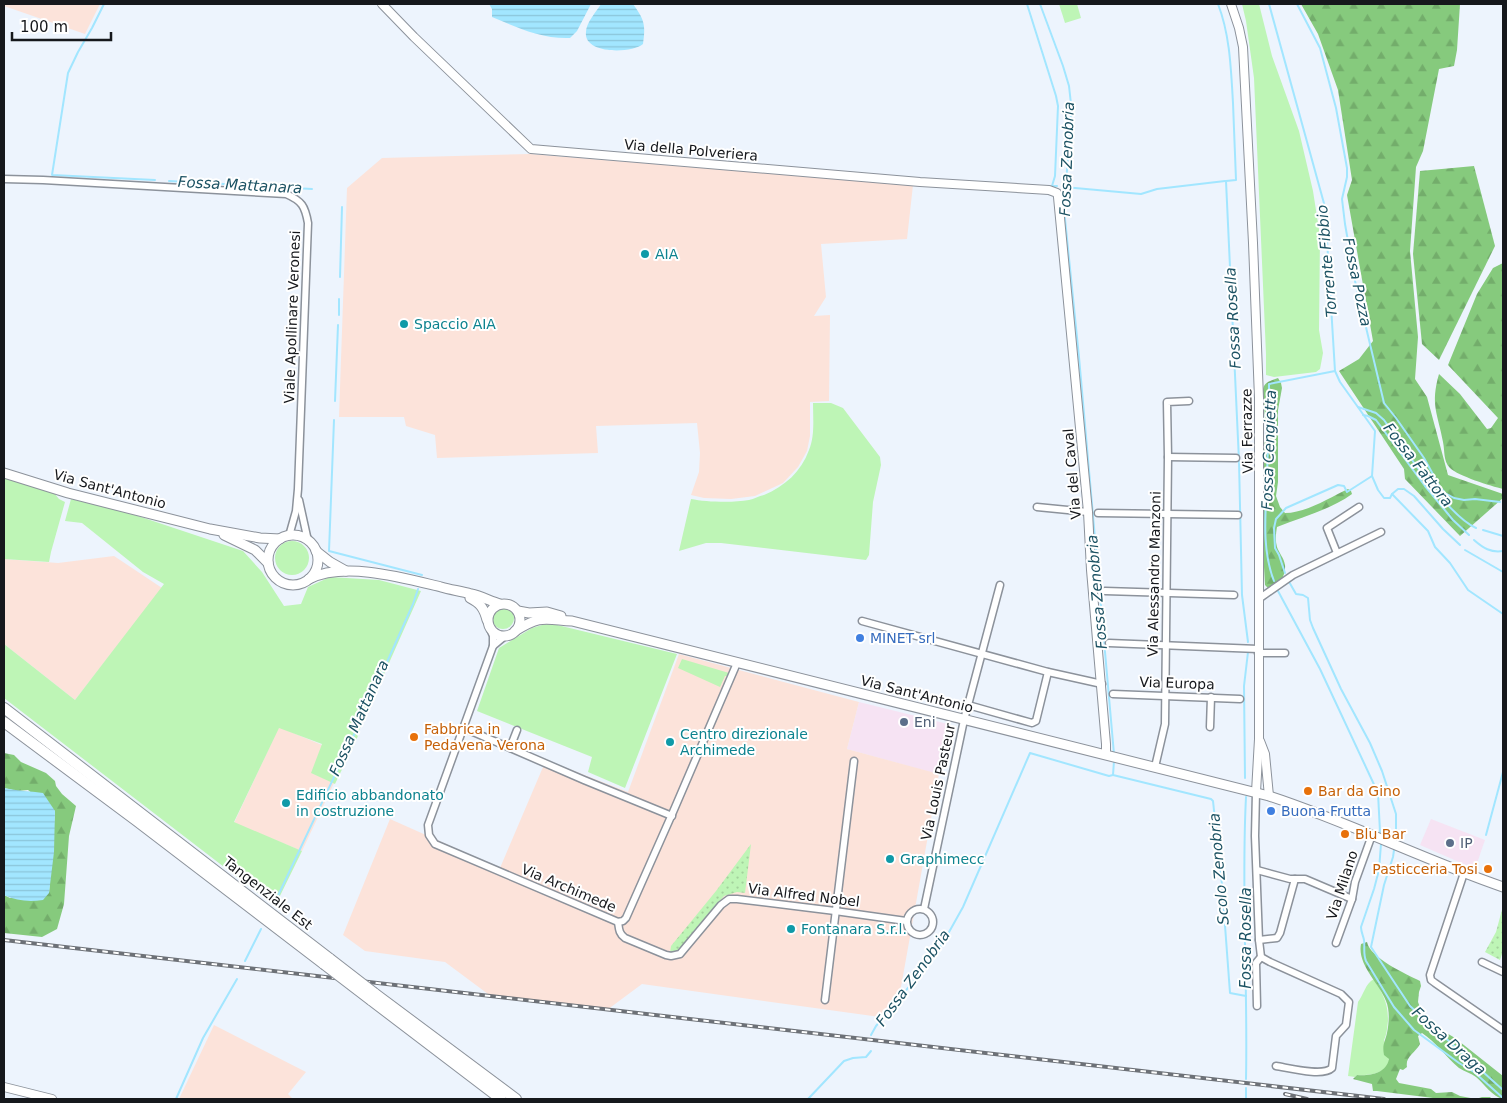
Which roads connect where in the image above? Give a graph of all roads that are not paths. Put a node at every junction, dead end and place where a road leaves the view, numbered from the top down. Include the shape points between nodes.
1 (382, 4) edge
2 (1231, 4) edge
3 (4, 179) edge
4 (1057, 193) joint
5 (1189, 401) dead end
6 (1168, 457) junction
7 (1236, 458) dead end
8 (4, 473) edge
9 (297, 494) junction
10 (1037, 507) dead end
11 (1359, 507) dead end
12 (1088, 512) junction
13 (1098, 513) dead end
14 (1167, 514) junction
15 (1238, 515) dead end
16 (210, 529) junction
17 (1380, 532) dead end
18 (289, 536) junction
19 (280, 539) junction
20 (308, 541) junction
21 (316, 551) junction
22 (1337, 553) junction
23 (268, 563) junction
24 (349, 572) junction
25 (309, 579) junction
26 (1000, 585) dead end
27 (454, 590) junction
28 (1105, 591) dead end
29 (1166, 593) junction
30 (1234, 595) dead end
31 (1260, 598) junction
32 (500, 604) junction
33 (518, 611) junction
34 (487, 620) junction
35 (862, 621) dead end
36 (572, 622) junction
37 (491, 631) junction
38 (515, 632) junction
39 (505, 636) junction
40 (1109, 643) dead end
41 (493, 646) junction
42 (1166, 646) junction
43 (1258, 651) junction
44 (982, 653) junction
45 (1285, 653) dead end
46 (737, 663) junction
47 (1048, 672) junction
48 (1102, 684) junction
49 (1113, 694) dead end
50 (1166, 695) junction
51 (1211, 697) junction
52 (1240, 699) dead end
53 (968, 705) junction
54 (4, 708) edge
55 (964, 720) junction
56 (4, 722) edge
57 (1210, 727) dead end
58 (464, 728) junction
59 (517, 730) dead end
60 (1259, 739) junction
61 (510, 748) junction
62 (1106, 754) junction
63 (854, 762) dead end
64 (1156, 767) junction
65 (1256, 792) junction
66 (1269, 796) junction
67 (672, 816) junction
68 (1372, 835) junction
69 (1256, 870) junction
70 (1464, 873) junction
71 (1295, 879) junction
72 (1503, 887) edge
73 (1352, 899) junction
74 (924, 909) junction
75 (835, 911) junction
76 (618, 922) junction
77 (906, 922) junction
78 (1258, 940) junction
79 (1336, 943) dead end
80 (1261, 957) junction
81 (327, 962) junction
82 (1482, 962) dead end
83 (1503, 972) edge
84 (372, 997) junction
85 (826, 1000) dead end
86 (1257, 1006) dead end
87 (1503, 1030) edge
88 (1276, 1066) dead end
89 (4, 1087) edge
90 (52, 1099) edge
91 (501, 1099) edge
92 (516, 1099) edge

1 - 4 street, Via della Polveriera via 531,149
2 - 31 street, Via Ferrazze via 1242,47 1253,243 1260,398
3 - 9 street, Viale Apollinare Veronesi via 286,194 302,203 308,223
4 - 12 street, Via del Caval
5 - 6 street, Via Alessandro Manzoni via 1167,402
6 - 7 street
6 - 14 street, Via Alessandro Manzoni
8 - 16 main road, Via Sant'Antonio via 68,494
9 - 18 street, Viale Apollinare Veronesi
9 - 20 street, Viale Apollinare Veronesi
10 - 12 street
11 - 22 street via 1327,528
12 - 48 street, Via del Caval
13 - 14 street
14 - 15 street
14 - 29 street, Via Alessandro Manzoni
16 - 19 main road, Via Sant'Antonio
16 - 23 main road, Via Sant'Antonio via 255,550
17 - 22 street
18 - 19 main road, Via Sant'Antonio
18 - 20 main road
19 - 23 main road via 274,543
20 - 21 main road, Via Sant'Antonio
21 - 24 main road, Via Sant'Antonio
21 - 25 main road via 316,569
22 - 31 street via 1293,575
23 - 25 main road, Via Sant'Antonio via 274,576 287,584 295,585
24 - 25 main road, Via Sant'Antonio via 319,574
24 - 27 main road, Via Sant'Antonio via 393,575
26 - 44 street, Via Louis Pasteur
27 - 32 main road, Via Sant'Antonio
27 - 34 main road, Via Sant'Antonio via 482,605
28 - 29 street
29 - 30 street
29 - 42 street, Via Alessandro Manzoni
31 - 43 street, Via Ferrazze
32 - 33 main road, Via Sant'Antonio via 508,604
32 - 34 main road via 492,607
33 - 36 main road, Via Sant'Antonio via 556,614
33 - 38 main road via 520,619
34 - 37 main road, Via Sant'Antonio
35 - 44 street
36 - 38 main road, Via Sant'Antonio via 545,618 534,620
36 - 46 main road, Via Sant'Antonio
37 - 39 main road
37 - 41 street
38 - 39 main road, Via Sant'Antonio
39 - 41 street
40 - 42 street
41 - 58 street
42 - 43 street
42 - 50 street, Via Alessandro Manzoni
43 - 45 street
43 - 60 street, Via Ferrazze
44 - 47 street
44 - 53 street, Via Louis Pasteur
46 - 55 main road, Via Sant'Antonio
46 - 67 street, Via Archimede
47 - 48 street
47 - 53 street via 1036,721 1032,723
48 - 62 street, Via del Caval
49 - 50 street, Via Europa
50 - 51 street, Via Europa
50 - 64 street, Via Alessandro Manzoni via 1165,724
51 - 52 street, Via Europa
51 - 57 street
53 - 55 street, Via Louis Pasteur
54 - 81 highway, Tangenziale Est
55 - 62 main road, Via Sant'Antonio
55 - 74 street, Via Louis Pasteur
56 - 81 highway, Tangenziale Est
58 - 61 street
58 - 76 street, Via Archimede via 428,825 429,835 435,844
59 - 61 street
60 - 65 street
60 - 66 street via 1265,754
61 - 67 street
62 - 64 main road, Via Sant'Antonio
63 - 75 street
64 - 65 main road, Via Sant'Antonio
65 - 66 main road, Via Sant'Antonio
65 - 69 street
66 - 68 main road, Via Sant'Antonio
67 - 76 street, Via Archimede via 626,918
68 - 70 main road, Via Sant'Antonio
68 - 73 street, Via Milano
69 - 71 street
69 - 78 street
70 - 72 main road, Via Sant'Antonio
70 - 87 street via 1431,980
71 - 73 street via 1305,879
71 - 78 street via 1277,938
73 - 79 street, Via Milano
74 - 77 street via 912,911
74 - 77 street via 933,918 929,931 917,935 909,930
75 - 76 street, Via Alfred Nobel via 730,899 721,904 680,954 670,956 625,938 619,931
75 - 77 street, Via Alfred Nobel
75 - 85 street
78 - 80 street
80 - 86 street via 1256,963
80 - 88 street via 1341,994 1349,1002 1346,1025 1336,1036 1329,1071
81 - 84 highway, Tangenziale Est, bridge
82 - 83 street
84 - 91 highway, Tangenziale Est
84 - 92 highway, Tangenziale Est
89 - 90 street

